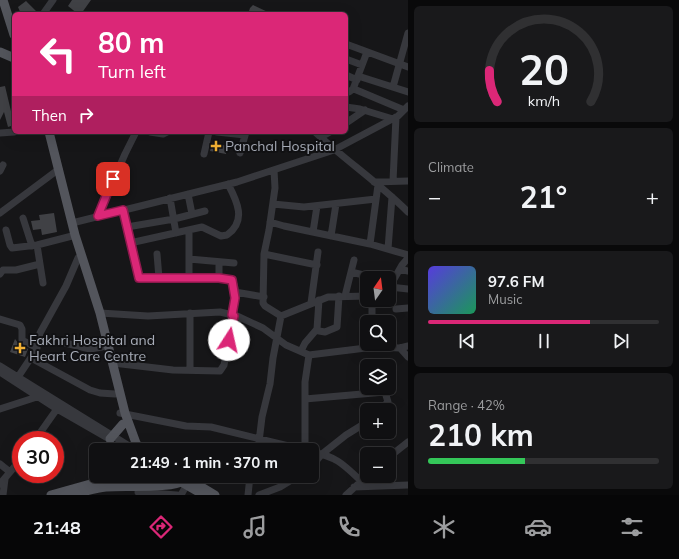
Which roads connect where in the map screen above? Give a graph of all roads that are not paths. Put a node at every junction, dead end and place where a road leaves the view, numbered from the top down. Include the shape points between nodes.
1 (3, 0) edge
2 (8, 0) edge
3 (50, 1) edge
4 (44, 12) edge
5 (12, 13) edge
6 (12, 29) edge
7 (408, 32) edge
8 (348, 45) edge
9 (0, 52) edge
10 (367, 52) junction
11 (12, 57) edge
12 (0, 58) edge
13 (348, 60) edge
14 (12, 62) edge
15 (398, 64) junction
16 (362, 65) junction
17 (408, 67) edge
18 (348, 76) edge
19 (357, 78) junction
20 (393, 87) junction
21 (354, 88) junction
22 (348, 92) edge
23 (408, 92) edge
24 (348, 107) edge
25 (365, 110) junction
26 (407, 110) edge
27 (395, 117) junction
28 (348, 122) edge
29 (12, 132) edge
30 (0, 133) edge
31 (47, 134) edge
32 (49, 134) edge
33 (135, 134) edge
34 (209, 134) edge
35 (245, 134) edge
36 (317, 134) edge
37 (327, 134) edge
38 (321, 138) junction
39 (334, 150) junction
40 (240, 153) dead end
41 (204, 154) dead end
42 (57, 170) junction
43 (274, 170) junction
44 (393, 181) junction
45 (408, 181) edge
46 (376, 183) junction
47 (228, 184) junction
48 (188, 194) junction
49 (392, 197) junction
50 (170, 198) junction
51 (376, 200) junction
52 (273, 204) junction
53 (336, 204) junction
54 (317, 206) junction
55 (123, 210) junction
56 (205, 211) dead end
57 (408, 212) edge
58 (0, 213) edge
59 (192, 214) junction
60 (98, 216) junction
61 (23, 218) dead end
62 (174, 219) junction
63 (270, 222) junction
64 (72, 223) junction
65 (127, 227) junction
66 (6, 230) dead end
67 (189, 231) junction
68 (313, 232) junction
69 (176, 233) junction
70 (72, 236) junction
71 (330, 236) junction
72 (130, 243) junction
73 (370, 244) junction
74 (35, 246) junction
75 (388, 249) junction
76 (318, 252) dead end
77 (157, 254) dead end
78 (264, 254) junction
79 (408, 255) edge
80 (78, 258) junction
81 (408, 258) edge
82 (189, 259) junction
83 (354, 260) dead end
84 (219, 262) junction
85 (234, 263) dead end
86 (40, 264) junction
87 (317, 265) junction
88 (400, 270) junction
89 (408, 271) edge
90 (351, 272) junction
91 (0, 274) edge
92 (360, 274) edge
93 (396, 276) edge
94 (159, 278) junction
95 (189, 278) junction
96 (219, 278) junction
97 (43, 283) dead end
98 (396, 286) edge
99 (408, 289) edge
100 (235, 292) junction
101 (342, 296) junction
102 (360, 296) edge
103 (264, 297) junction
104 (319, 300) junction
105 (311, 303) junction
106 (408, 308) edge
107 (396, 309) dead end
108 (100, 313) junction
109 (190, 313) junction
110 (233, 315) junction
111 (281, 316) junction
112 (0, 319) edge
113 (317, 329) junction
114 (277, 338) junction
115 (65, 343) dead end
116 (408, 346) edge
117 (102, 347) junction
118 (37, 348) junction
119 (360, 348) edge
120 (396, 348) edge
121 (400, 348) junction
122 (301, 351) junction
123 (309, 355) junction
124 (31, 358) junction
125 (408, 358) edge
126 (113, 363) junction
127 (0, 366) edge
128 (190, 370) junction
129 (0, 372) edge
130 (17, 380) junction
131 (46, 394) junction
132 (115, 394) junction
133 (37, 397) junction
134 (305, 399) junction
135 (387, 403) edge
136 (59, 406) junction
137 (0, 409) edge
138 (122, 413) junction
139 (123, 424) junction
140 (360, 426) edge
141 (41, 431) edge
142 (111, 438) junction
143 (259, 439) junction
144 (408, 442) edge
145 (122, 443) edge
146 (130, 443) edge
147 (136, 443) edge
148 (259, 443) edge
149 (280, 443) edge
150 (305, 443) edge
151 (396, 451) edge
152 (319, 453) edge
153 (322, 454) junction
154 (319, 458) edge
155 (0, 464) edge
156 (12, 470) edge
157 (10, 472) junction
158 (360, 480) edge
159 (3, 482) edge
160 (360, 482) edge
161 (97, 483) edge
162 (174, 483) edge
163 (184, 483) edge
164 (188, 483) edge
165 (189, 483) edge
166 (249, 483) edge
167 (286, 483) edge
168 (408, 485) edge
169 (354, 487) junction
170 (138, 491) edge
171 (3, 495) edge
172 (51, 495) edge
173 (72, 495) edge
174 (177, 495) edge
175 (181, 495) edge
176 (204, 495) edge
177 (216, 495) edge
178 (248, 495) edge
179 (259, 495) edge
180 (346, 495) edge

1 - 6 main road
2 - 5 main road
3 - 4 street
7 - 15 street
8 - 10 street
9 - 11 main road
10 - 15 street
10 - 16 street
12 - 14 main road
13 - 16 street
15 - 17 street
15 - 20 street
16 - 19 street
18 - 19 street
19 - 20 street
19 - 21 street
20 - 23 street
21 - 22 street
21 - 26 street
24 - 25 street
25 - 27 street
25 - 28 street
26 - 27 street
27 - 39 street
27 - 44 street
29 - 30 street
31 - 42 main road
32 - 42 main road
33 - 60 street
34 - 41 street
35 - 40 street
36 - 38 street
37 - 38 street
38 - 39 street
39 - 43 street
39 - 46 street
42 - 58 street
42 - 64 main road
42 - 70 main road
43 - 47 street
43 - 52 street
44 - 45 street
44 - 46 street
46 - 49 street
46 - 51 street
47 - 48 street
47 - 67 street via 239,209 236,224 229,234 221,236 202,228
48 - 50 street
48 - 59 street
49 - 57 street
49 - 75 street
50 - 55 street
50 - 62 street
51 - 53 street
51 - 73 street
52 - 54 street
52 - 63 street
53 - 54 street
53 - 71 street
54 - 68 street
55 - 60 street
55 - 65 street
56 - 59 street
59 - 62 street
60 - 64 street
61 - 74 street
62 - 65 street
62 - 69 street
63 - 68 street
63 - 78 street
64 - 108 main road
65 - 72 street
66 - 74 street via 11,247
67 - 69 street
67 - 82 street
68 - 71 street
69 - 72 street
70 - 74 street
70 - 80 main road
71 - 73 street
72 - 94 street via 139,278
73 - 75 street
74 - 86 street
75 - 79 street
76 - 87 street
77 - 94 street
78 - 87 street
78 - 103 street
80 - 117 main road
80 - 118 street via 40,333
81 - 88 street
82 - 84 street
82 - 95 street
83 - 90 street
84 - 85 street
84 - 96 street
86 - 91 street via 16,270 3,270
86 - 97 street
87 - 105 street
88 - 89 street
88 - 93 street
90 - 92 street
90 - 101 street
94 - 95 street
95 - 96 street
96 - 100 street via 232,280
98 - 99 street
100 - 103 street
100 - 110 street
101 - 102 street
101 - 104 street
101 - 113 street via 337,327 325,332
103 - 111 street via 265,306
104 - 105 street
104 - 113 street
105 - 111 street
106 - 107 street
108 - 109 street via 148,316
108 - 126 main road
109 - 110 street via 220,312
109 - 128 street
110 - 114 street via 263,328
110 - 128 street via 223,369
111 - 114 street
112 - 118 street via 20,325 22,340
113 - 122 street
114 - 122 street
114 - 143 street
115 - 117 street via 90,349
116 - 121 street
117 - 132 main road
118 - 124 street
119 - 123 street
120 - 121 street
121 - 125 street
122 - 123 street
123 - 134 street
124 - 130 street
124 - 132 street via 90,390
126 - 128 street
126 - 138 main road
127 - 130 street
129 - 130 street
130 - 131 street
130 - 133 street
131 - 133 street
131 - 136 street
132 - 138 main road
133 - 136 street
133 - 137 street
134 - 135 street via 385,392
134 - 150 street
136 - 141 street
136 - 142 street
138 - 139 main road
138 - 143 street via 186,426 211,427
138 - 147 main road
139 - 142 main road
139 - 146 main road
140 - 153 street
142 - 145 street
143 - 148 street
143 - 149 street
144 - 151 street
152 - 153 street
153 - 154 street
153 - 158 street via 339,461
155 - 157 street
156 - 157 street
157 - 159 street
159 - 171 street
160 - 169 street
161 - 172 main road
162 - 170 main road
163 - 175 street
164 - 176 main road
165 - 177 main road
166 - 178 street
167 - 179 street
168 - 169 street
169 - 180 street
170 - 173 main road via 105,487
170 - 174 street

